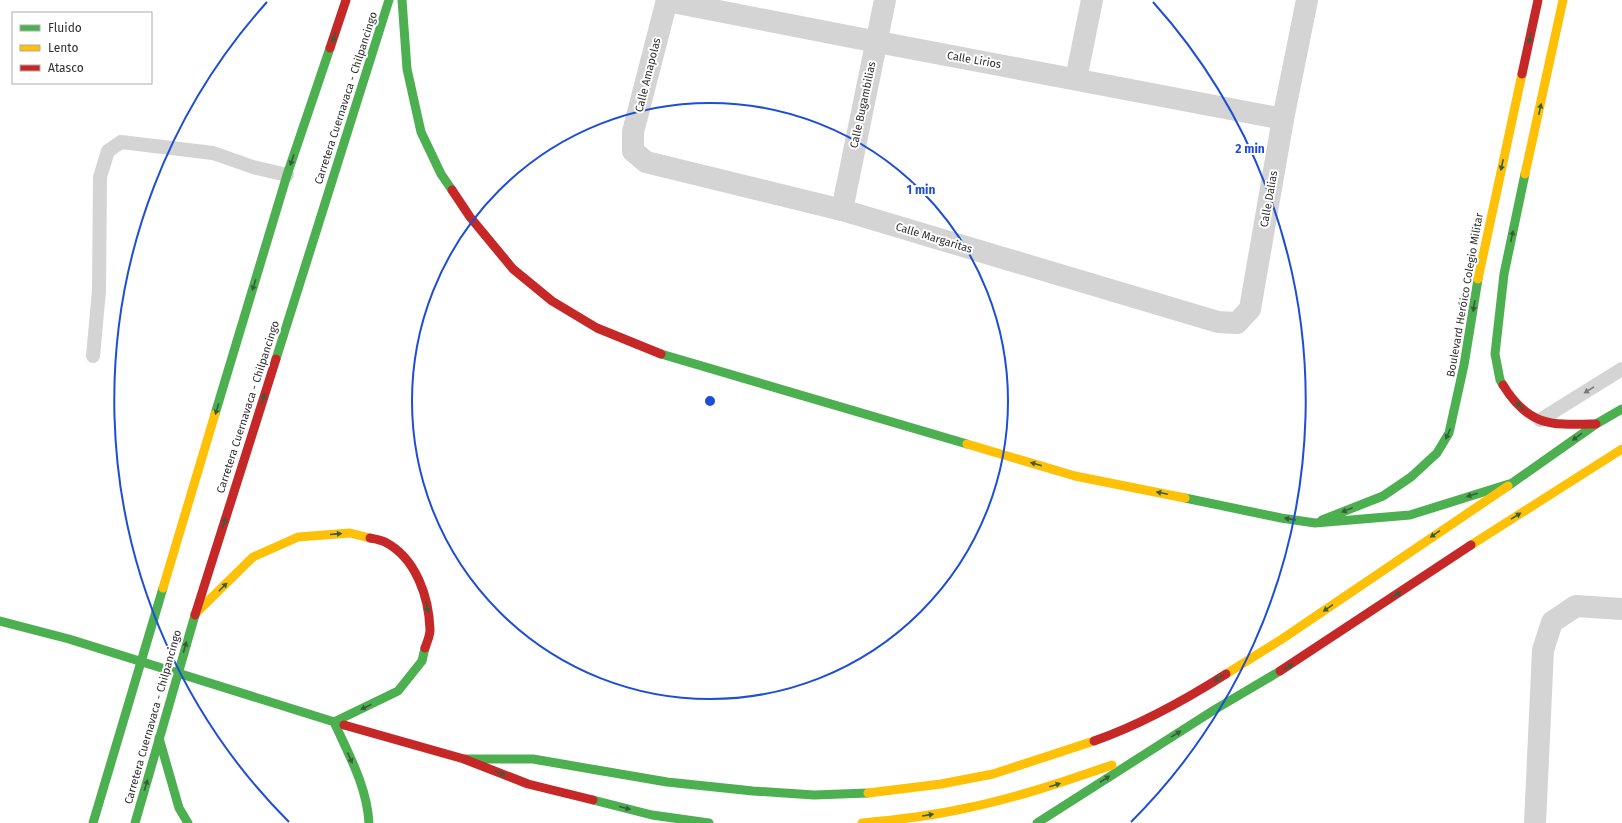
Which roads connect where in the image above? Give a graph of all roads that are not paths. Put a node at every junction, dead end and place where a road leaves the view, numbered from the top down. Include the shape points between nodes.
1 (346, 0) edge
2 (389, 0) edge
3 (402, 0) edge
4 (884, 0) edge
5 (1092, 0) edge
6 (1307, 0) edge
7 (1538, 0) edge
8 (1563, 0) edge
9 (667, 1) edge
10 (876, 43) junction
11 (1076, 79) junction
12 (1283, 118) junction
13 (633, 151) joint
14 (287, 175) junction
15 (842, 210) junction
16 (1480, 268) junction
17 (1504, 274) junction
18 (1237, 323) joint
19 (93, 356) dead end
20 (1622, 369) edge
21 (1622, 409) edge
22 (1540, 420) junction
23 (1596, 424) junction
24 (1622, 449) edge
25 (1509, 484) junction
26 (1315, 523) junction
27 (1622, 609) edge
28 (195, 614) junction
29 (0, 620) edge
30 (334, 722) junction
31 (159, 738) junction
32 (1143, 755) junction
33 (464, 759) junction
34 (93, 823) edge
35 (135, 823) edge
36 (188, 823) edge
37 (369, 823) edge
38 (709, 823) edge
39 (862, 823) edge
40 (1037, 823) edge
41 (1535, 823) edge

1 -> 14 main road
28 -> 2 main road, Carretera Cuernavaca - Chilpancingo
26 -> 3 main road via 1075,476 649,350 597,328 552,301 513,269 470,217 441,174 421,132 407,69
4 - 10 street, Calle Bugambilias
5 - 11 street
6 - 12 street, Calle Dalias
7 -> 16 main road, Boulevard Heróico Colegio Militar
17 -> 8 main road
9 - 10 street, Calle Lirios
9 - 13 street, Calle Amapolas via 633,132
10 - 11 street, Calle Lirios
10 - 15 street, Calle Bugambilias
11 - 12 street, Calle Lirios
12 - 18 street, Calle Dalias via 1250,309
13 - 15 street, Calle Margaritas via 646,162
14 - 19 lane via 253,167 213,152 121,142 108,152 100,177 99,291
14 -> 34 main road
15 - 18 street, Calle Margaritas via 1218,322
16 - 17 main road
16 -> 26 main road, Boulevard Heróico Colegio Militar via 1456,409 1449,433 1437,453 1411,477 1383,496
22 -> 17 main road via 1528,414 1512,399 1500,380 1495,354
20 -> 22 lane
21 - 23 main road
22 - 23 main road via 1560,425
23 -> 25 main road
32 -> 24 main road via 1287,668 1493,530
25 -> 26 main road via 1410,515
25 -> 33 main road via 1282,639 1199,691 1120,732 993,774 873,793 814,795 667,782 533,759
27 - 41 street via 1576,606 1552,622 1543,650
28 -> 30 main road via 252,557 298,537 350,533 385,542 408,560 419,579 426,602 430,631 422,661 398,691
31 -> 28 main road, Carretera Cuernavaca - Chilpancingo
29 - 30 main road
30 - 33 main road
30 -> 37 main road via 359,780 370,812
35 -> 31 main road, Carretera Cuernavaca - Chilpancingo
31 - 36 main road via 179,808
39 -> 32 main road via 963,809 1051,786
40 -> 32 main road
33 -> 38 main road via 528,784 652,815

